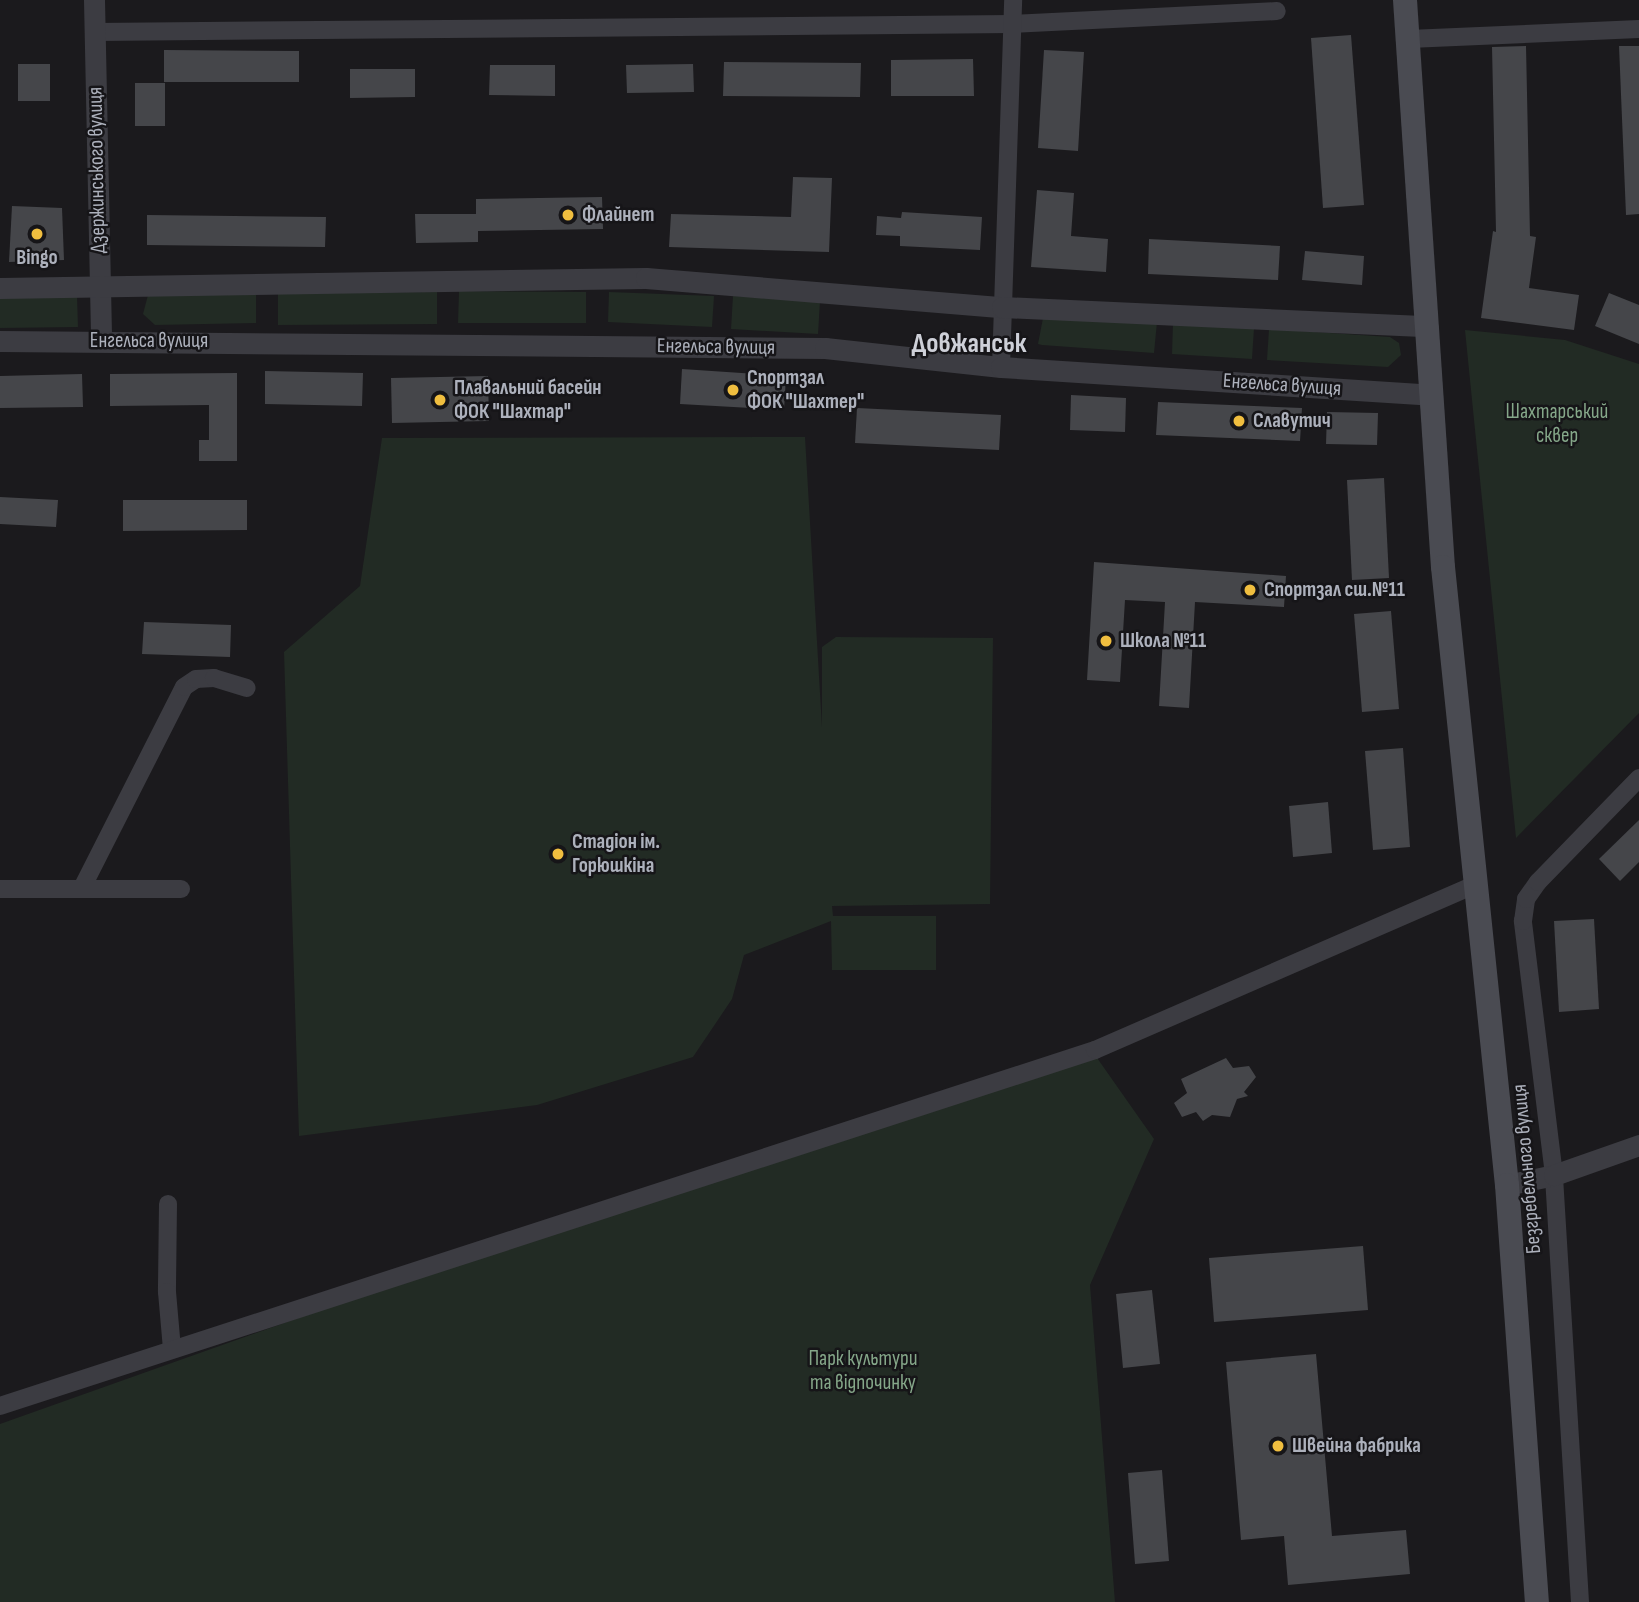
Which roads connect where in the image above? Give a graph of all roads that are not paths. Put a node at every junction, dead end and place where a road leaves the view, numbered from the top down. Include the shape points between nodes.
1 (94, 0) edge
2 (1013, 0) edge
3 (1405, 0) edge
4 (1277, 12) dead end
5 (1013, 24) junction
6 (1639, 29) edge
7 (94, 32) junction
8 (1409, 39) junction
9 (99, 287) junction
10 (0, 288) edge
11 (1002, 307) junction
12 (1428, 326) junction
13 (101, 340) junction
14 (0, 341) edge
15 (1001, 367) junction
16 (1431, 395) junction
17 (247, 688) dead end
18 (1639, 778) edge
19 (1474, 884) junction
20 (82, 888) junction
21 (0, 889) edge
22 (181, 889) dead end
23 (1639, 1145) edge
24 (1554, 1175) junction
25 (1507, 1185) junction
26 (168, 1204) dead end
27 (173, 1349) junction
28 (0, 1406) edge
29 (1537, 1602) edge
30 (1580, 1602) edge

1 - 7 street, Дзержинського вулиця
2 - 5 street
3 - 8 main road
4 - 5 street
5 - 7 street
5 - 11 street
6 - 8 street
7 - 9 street, Дзержинського вулиця
8 - 12 main road
9 - 10 street
9 - 11 street via 646,278
9 - 13 street, Дзержинського вулиця
11 - 12 street
11 - 15 street
12 - 16 main road
13 - 14 street, Енгельса вулиця
13 - 15 street, Енгельса вулиця via 825,348
15 - 16 street, Енгельса вулиця
16 - 19 main road
17 - 20 street via 214,678 184,687
18 - 24 street, Безгребельного вулиця via 1526,899 1523,921
19 - 25 main road
19 - 27 street via 1095,1049
20 - 21 street
20 - 22 street
23 - 24 street
24 - 25 street
24 - 30 street, Безгребельного вулиця
25 - 29 main road
26 - 27 street via 167,1292
27 - 28 street

